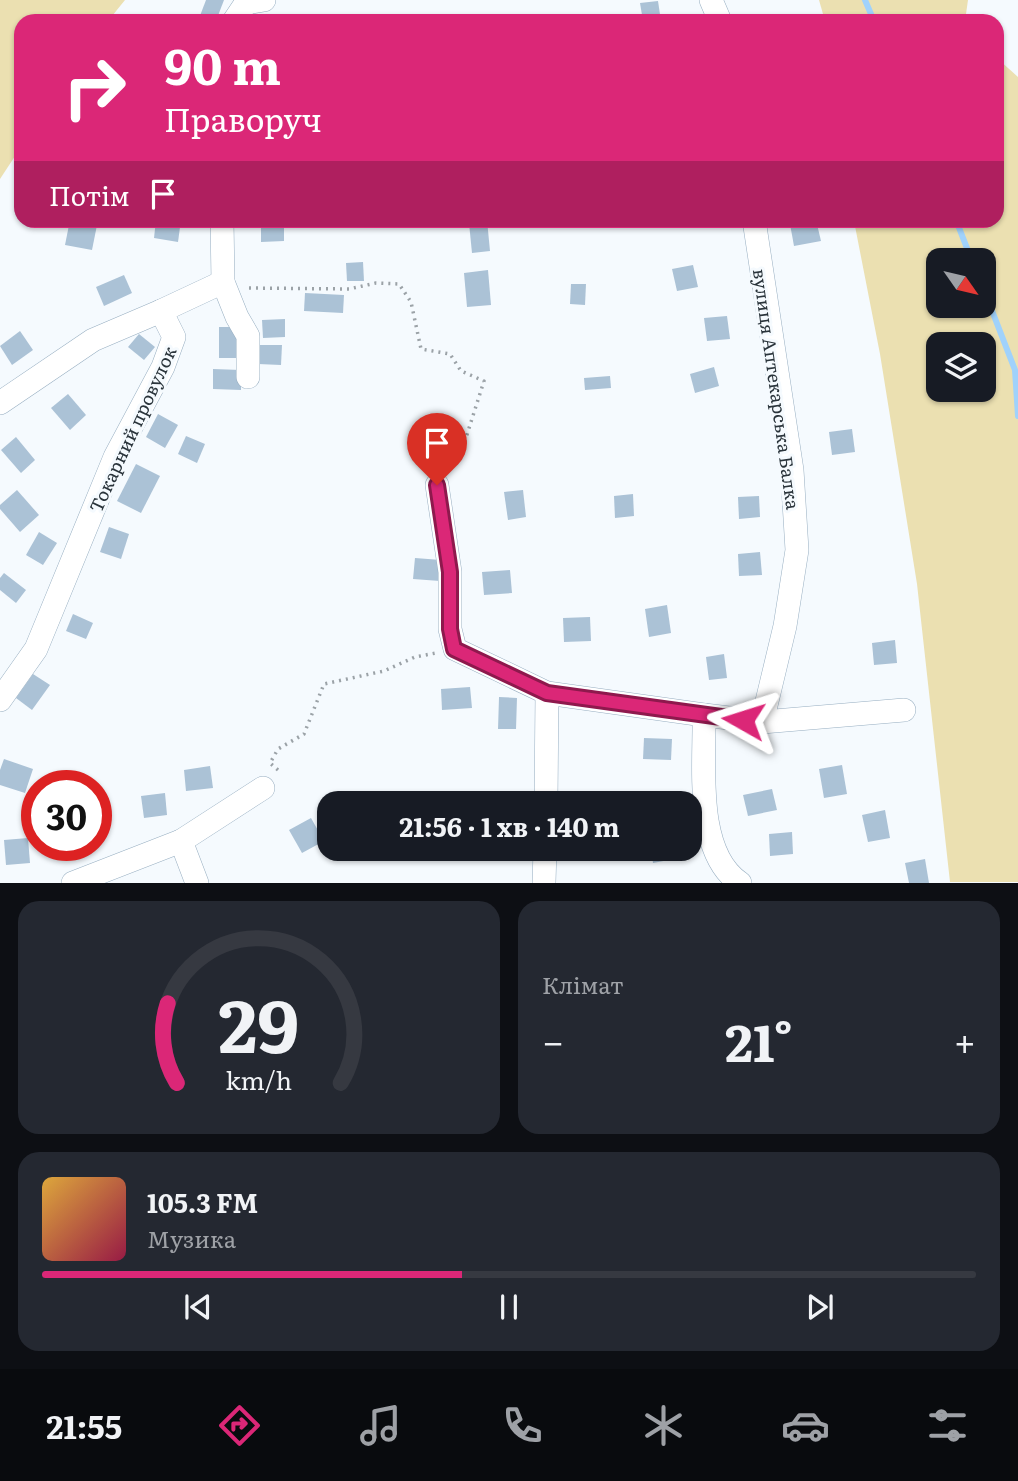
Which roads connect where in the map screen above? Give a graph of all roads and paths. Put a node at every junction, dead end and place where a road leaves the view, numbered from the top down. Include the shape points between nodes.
1 (264, 0) edge
2 (239, 14) edge
3 (222, 228) edge
4 (755, 228) edge
5 (223, 282) junction
6 (160, 311) junction
7 (248, 377) dead end
8 (0, 404) edge
9 (437, 485) joint
10 (454, 649) junction
11 (547, 693) junction
12 (0, 700) edge
13 (904, 710) dead end
14 (705, 715) junction
15 (762, 722) junction
16 (263, 788) joint
17 (546, 791) edge
18 (181, 841) junction
19 (545, 861) edge
20 (73, 883) edge
21 (197, 883) edge
22 (544, 883) edge
23 (740, 883) edge

1 - 2 street via 246,3
3 - 5 street
4 - 15 street, вулиця Аптекарська Балка via 792,470 797,550
5 - 6 street
5 - 7 street via 248,336
5 - 9 path via 252,289 305,290 399,284 411,302 421,349 450,354 461,372 484,381 464,444
6 - 8 street via 93,340
6 - 12 street, Токарний провулок via 174,337 163,367 115,457 36,649
9 - 10 street via 450,572
10 - 11 street
10 - 16 path via 324,684 304,734 278,748 270,762 282,775
11 - 14 street
11 - 17 street
13 - 15 street
14 - 15 street
14 - 23 street via 708,834 729,875
16 - 18 street
18 - 20 street
18 - 21 street
19 - 22 street

